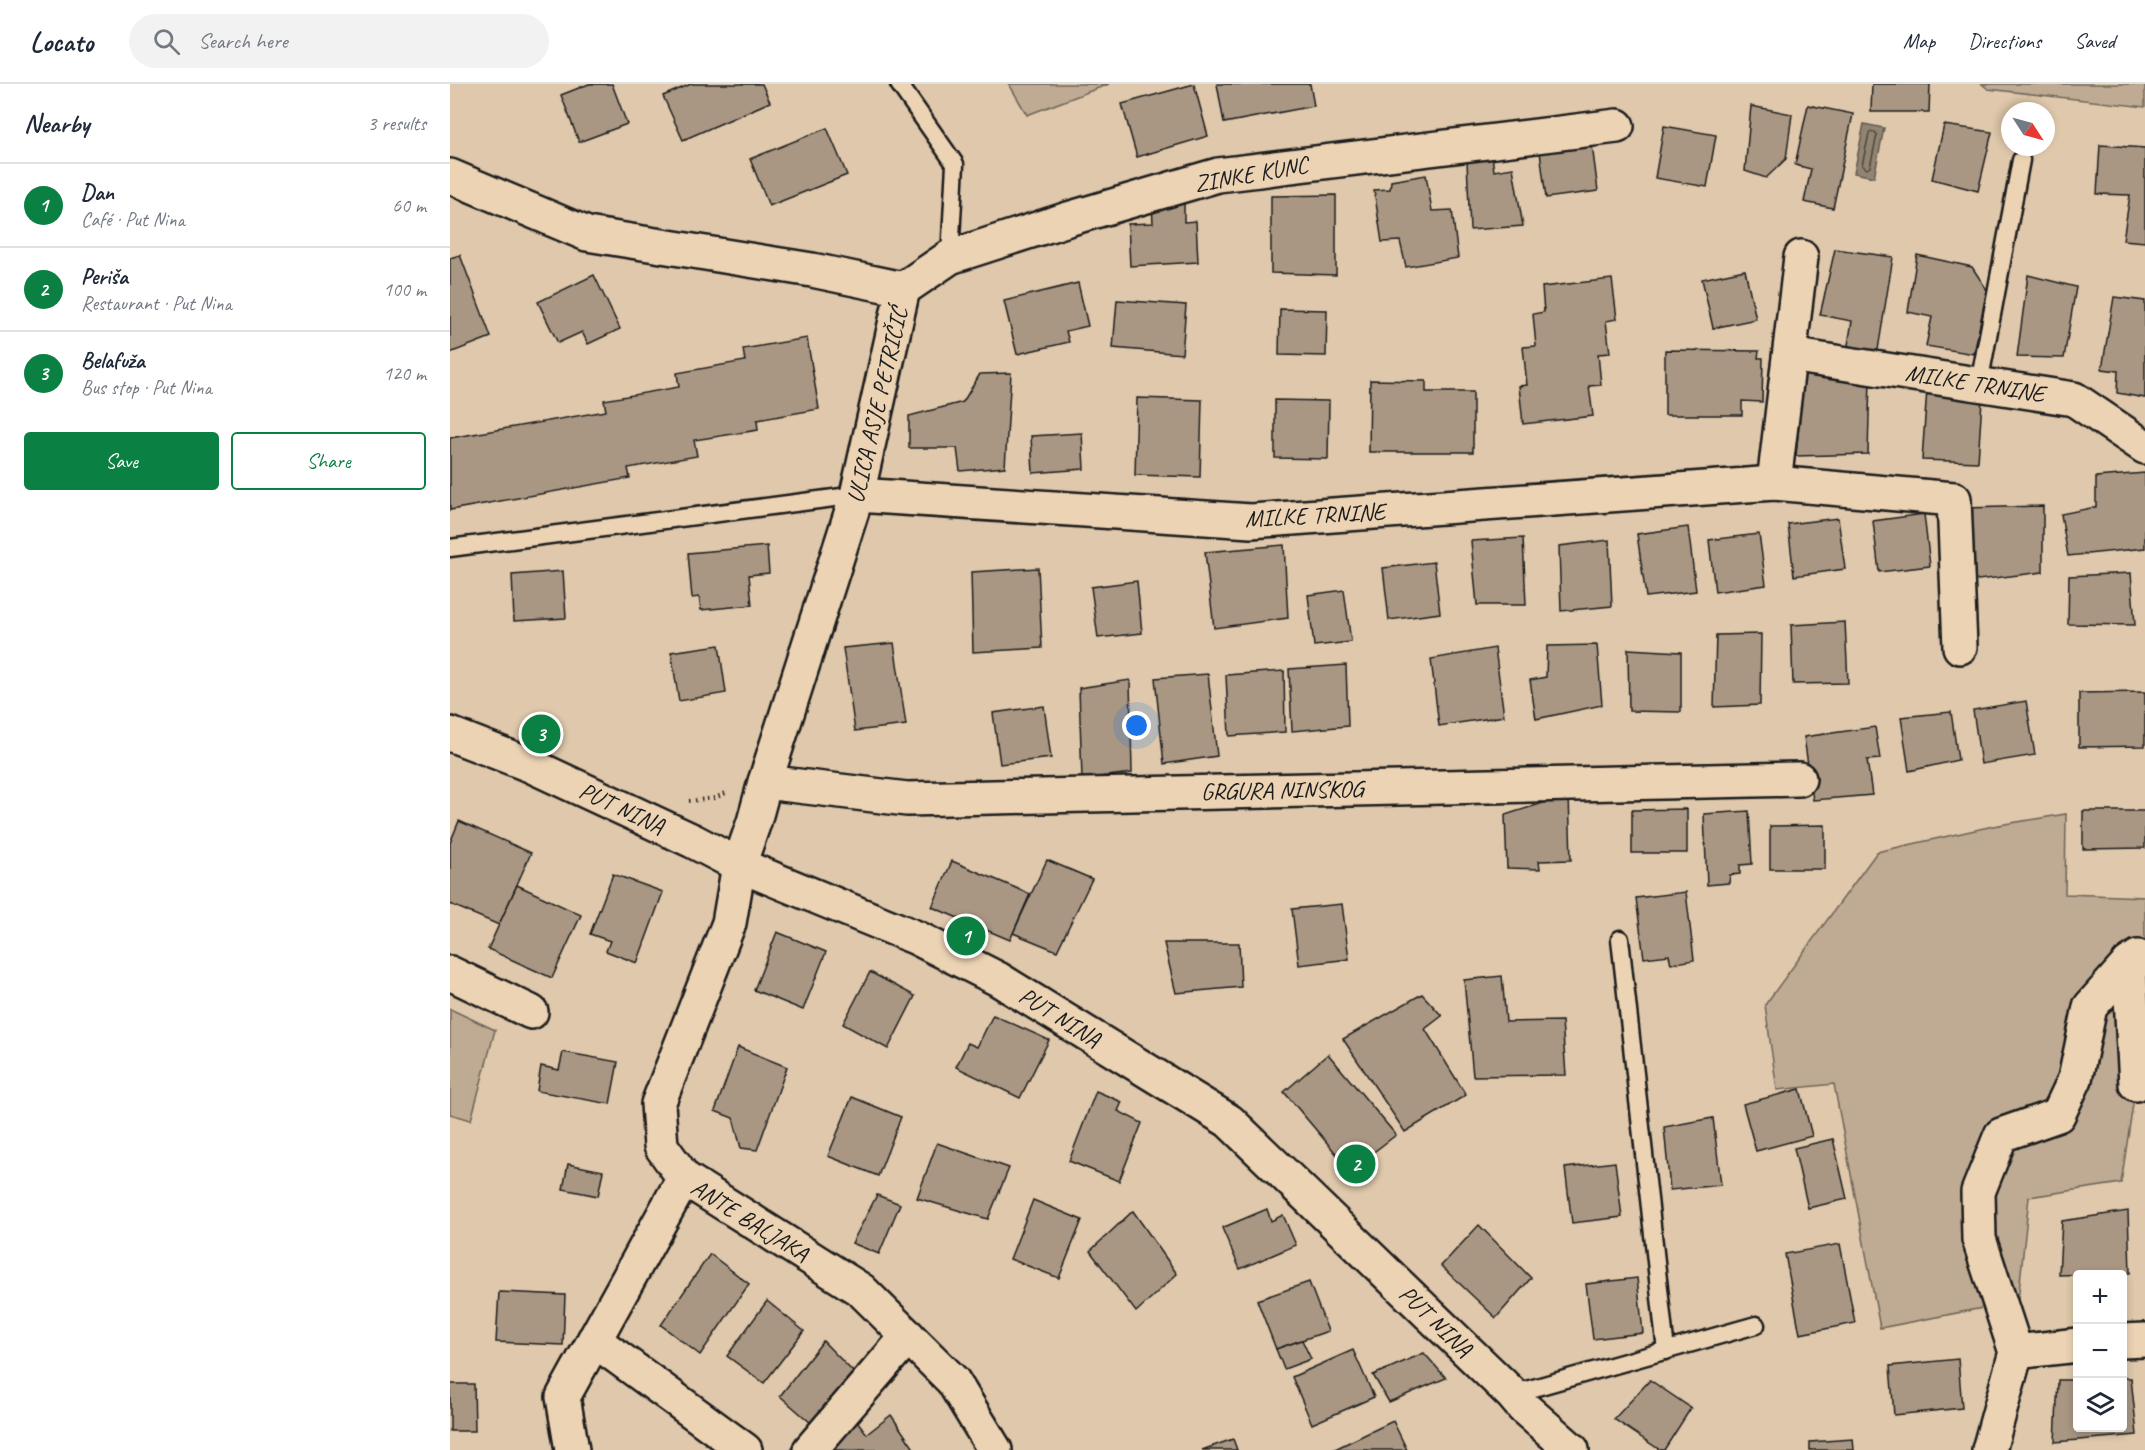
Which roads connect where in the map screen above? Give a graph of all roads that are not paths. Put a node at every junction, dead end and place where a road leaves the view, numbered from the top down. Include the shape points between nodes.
1 (899, 84) edge
2 (1617, 126) dead end
3 (2021, 160) dead end
4 (450, 176) edge
5 (950, 257) junction
6 (1801, 257) dead end
7 (903, 289) junction
8 (1790, 355) junction
9 (1979, 384) junction
10 (2145, 447) edge
11 (1774, 483) junction
12 (857, 495) junction
13 (450, 548) edge
14 (1960, 647) dead end
15 (450, 734) edge
16 (1799, 779) dead end
17 (765, 782) junction
18 (739, 865) junction
19 (1620, 939) dead end
20 (2137, 958) edge
21 (450, 973) edge
22 (531, 1012) dead end
23 (2136, 1084) dead end
24 (684, 1178) junction
25 (1756, 1325) dead end
26 (908, 1336) junction
27 (594, 1340) junction
28 (2145, 1340) edge
29 (2127, 1341) edge
30 (2073, 1346) edge
31 (1666, 1351) junction
32 (2016, 1352) junction
33 (1512, 1394) junction
34 (572, 1450) edge
35 (745, 1450) edge
36 (810, 1450) edge
37 (995, 1450) edge
38 (1572, 1450) edge
39 (1989, 1450) edge

1 - 5 lane via 955,164
2 - 5 street, ZINKE KUNC via 1218,175
3 - 9 lane
4 - 7 street, ULICA ASJE PETRIČIĆ via 587,234 812,270
5 - 7 street, ZINKE KUNC
6 - 8 street
7 - 12 street, ULICA ASJE PETRIČIĆ
8 - 9 street, MILKE TRNINE
8 - 11 street
9 - 10 street, MILKE TRNINE via 2074,399
11 - 12 street, MILKE TRNINE via 1251,521
11 - 14 street, MILKE TRNINE via 1954,499
12 - 13 lane
12 - 17 street, ULICA ASJE PETRIČIĆ
15 - 18 street, PUT NINA via 530,765
16 - 17 street, GRGURA NINSKOG via 907,798
17 - 18 street, ULICA ASJE PETRIČIĆ
18 - 24 street, ANTE BALJAKA via 729,923 658,1104 661,1146
18 - 33 street, PUT NINA via 917,938 998,979 1229,1121
19 - 31 lane
20 - 23 street
20 - 32 street via 2090,1007 2075,1079 2058,1115 2001,1135 1978,1192 1979,1239
21 - 22 street
24 - 26 street, ANTE BALJAKA via 861,1290
24 - 27 street
25 - 31 lane
26 - 36 street
26 - 37 street, ANTE BALJAKA via 953,1381
27 - 34 street via 562,1397
27 - 35 street
28 - 29 street
30 - 32 street
31 - 33 lane
32 - 39 street
33 - 38 street, PUT NINA

